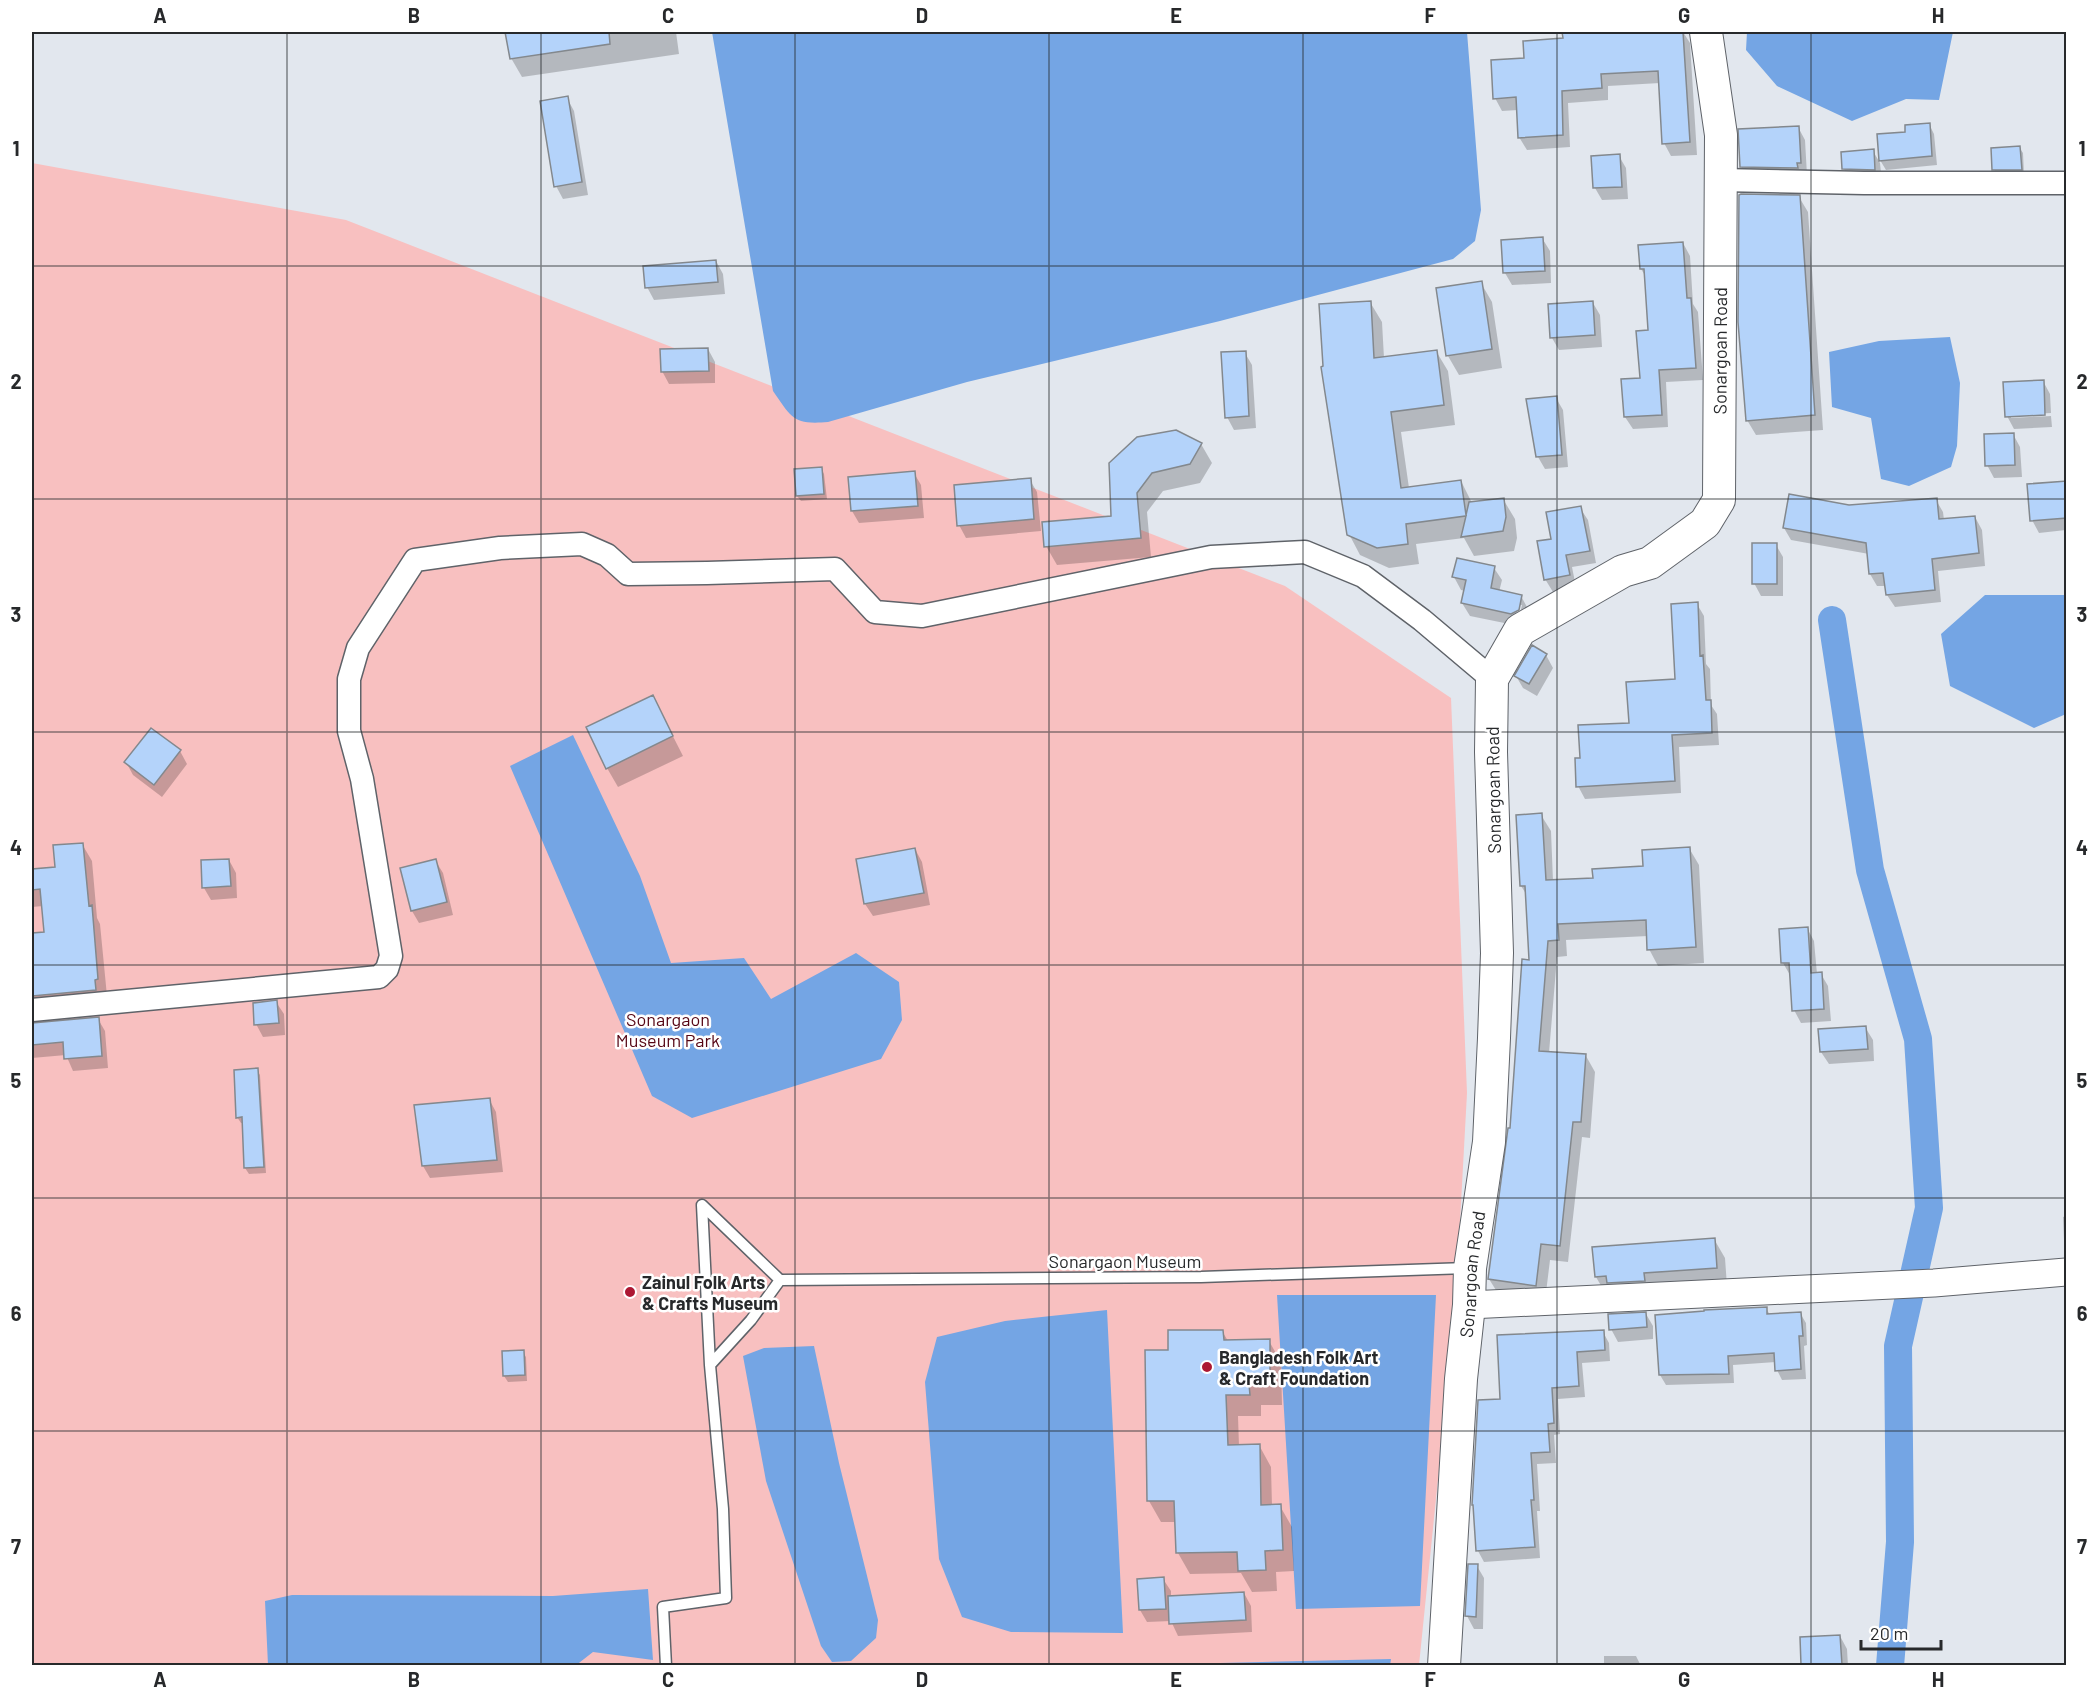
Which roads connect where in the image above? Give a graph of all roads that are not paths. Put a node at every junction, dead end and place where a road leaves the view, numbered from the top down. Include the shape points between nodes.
1 (1706, 32) edge
2 (1721, 180) junction
3 (2067, 183) edge
4 (1492, 679) junction
5 (32, 1010) edge
6 (1470, 1268) junction
7 (2067, 1272) edge
8 (780, 1280) junction
9 (1469, 1305) junction
10 (710, 1365) junction
11 (666, 1665) edge
12 (1443, 1665) edge

1 - 2 main road, Sonargoan Road via 1721,135
2 - 3 street
2 - 4 main road, Sonargoan Road via 1719,500 1705,523 1650,563 1623,571 1520,630
4 - 5 street via 1363,576 1305,552 1211,557 922,616 875,612 835,569 627,574 608,555 582,543 500,548 415,561 358,648 349,679 349,731 362,779 391,956 387,969 379,976
4 - 6 main road, Sonargoan Road via 1497,953 1494,1038 1489,1142
6 - 8 lane, Sonargaon Museum via 1201,1277
6 - 9 main road, Sonargoan Road
7 - 9 street via 1934,1283
8 - 10 lane via 751,1320
8 - 10 lane via 702,1205
9 - 12 main road, Sonargoan Road
10 - 11 lane via 723,1509 726,1598 663,1607

